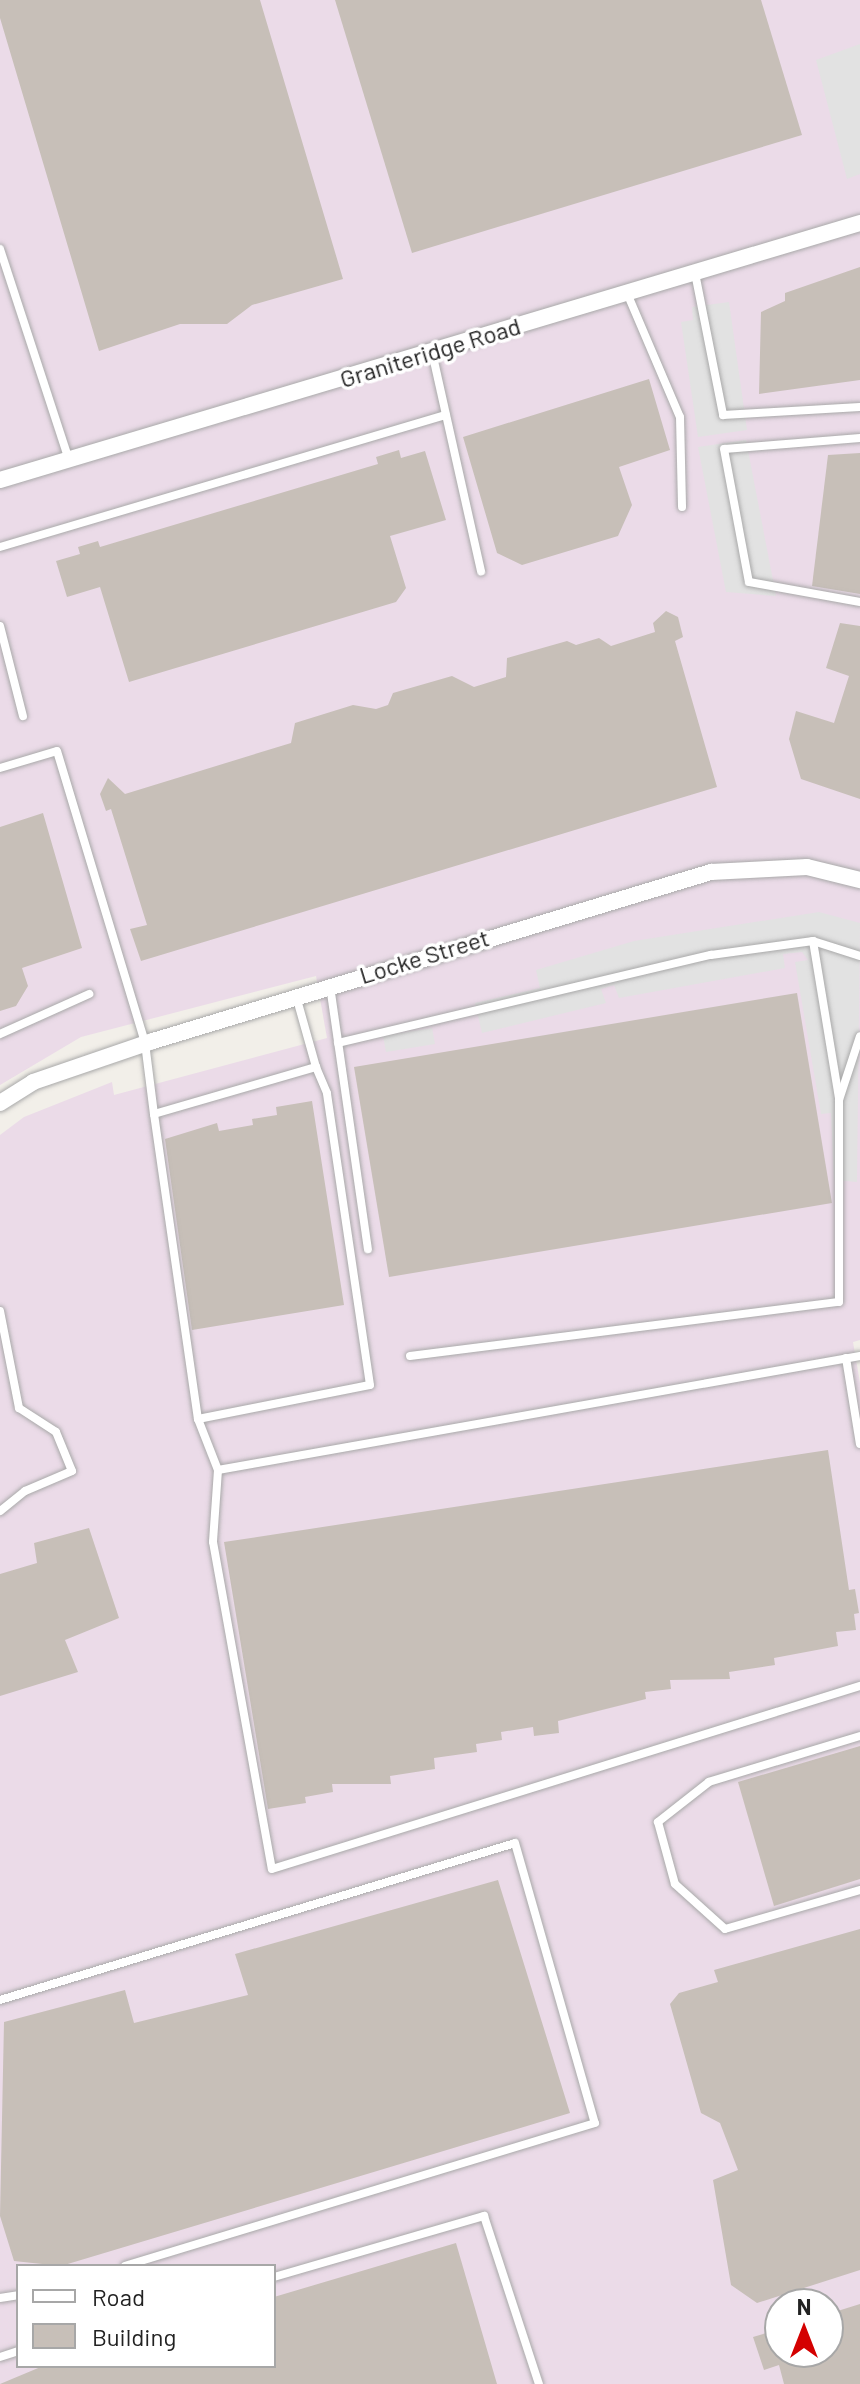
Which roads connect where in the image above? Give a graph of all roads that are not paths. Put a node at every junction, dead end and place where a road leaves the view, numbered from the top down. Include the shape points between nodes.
1 (860, 223) edge
2 (0, 249) edge
3 (695, 273) junction
4 (627, 293) junction
5 (432, 352) junction
6 (860, 407) edge
7 (446, 415) junction
8 (860, 438) edge
9 (69, 460) junction
10 (0, 480) edge
11 (682, 507) dead end
12 (0, 547) edge
13 (481, 572) dead end
14 (860, 602) edge
15 (0, 626) edge
16 (23, 716) dead end
17 (0, 768) edge
18 (860, 880) edge
19 (813, 941) junction
20 (860, 956) edge
21 (330, 985) junction
22 (89, 994) dead end
23 (296, 996) junction
24 (0, 1034) edge
25 (860, 1036) edge
26 (145, 1043) junction
27 (338, 1043) junction
28 (316, 1067) junction
29 (839, 1100) junction
30 (0, 1103) edge
31 (154, 1114) junction
32 (368, 1249) dead end
33 (0, 1311) edge
34 (410, 1356) dead end
35 (860, 1356) edge
36 (846, 1358) junction
37 (198, 1419) junction
38 (860, 1444) edge
39 (218, 1470) junction
40 (0, 1511) edge
41 (860, 1686) edge
42 (860, 1736) edge
43 (860, 1890) edge
44 (0, 2000) edge
45 (132, 2264) edge
46 (276, 2276) edge
47 (539, 2384) edge

1 - 3 street, Graniteridge Road
2 - 9 lane
3 - 4 street, Graniteridge Road
3 - 6 lane via 723,415
4 - 5 street, Graniteridge Road
4 - 11 lane via 680,417
5 - 7 lane
5 - 9 street, Graniteridge Road
7 - 12 lane
7 - 13 lane
8 - 14 lane via 724,449 749,582
9 - 10 street, Graniteridge Road
15 - 16 lane
17 - 26 lane via 57,751
18 - 21 street, Locke Street via 807,867 711,872
19 - 20 lane
19 - 27 lane via 711,955
19 - 29 lane
21 - 23 street, Locke Street
21 - 27 lane
22 - 24 lane
23 - 26 street, Locke Street
23 - 28 lane
25 - 29 lane
26 - 30 street, Locke Street via 33,1082
26 - 31 lane
27 - 32 lane
28 - 31 lane
28 - 37 lane via 327,1093 370,1385
29 - 34 lane via 839,1302
31 - 37 lane
33 - 40 lane via 19,1408 56,1432 72,1471 25,1491
35 - 36 lane
36 - 38 lane
36 - 39 lane
37 - 39 lane
39 - 41 lane via 213,1542 272,1869
42 - 43 lane via 709,1782 658,1822 675,1884 725,1929
44 - 45 lane via 515,1843 595,2123
46 - 47 lane via 484,2216

